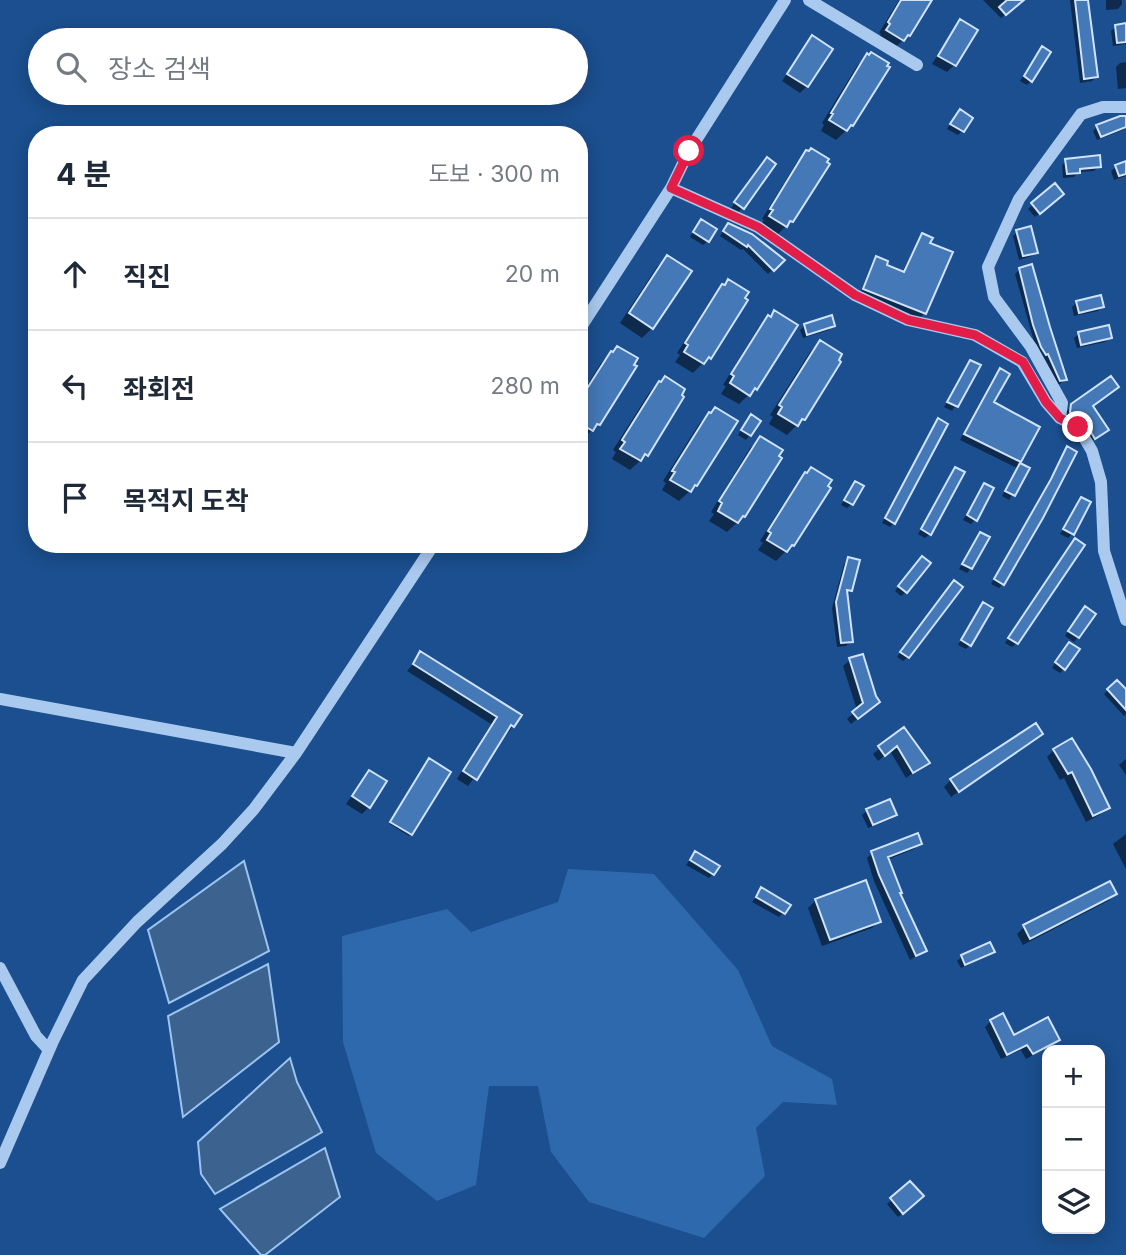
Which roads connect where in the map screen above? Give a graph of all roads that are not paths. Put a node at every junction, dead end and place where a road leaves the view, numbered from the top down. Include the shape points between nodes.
1 (785, 0) edge
2 (809, 0) edge
3 (917, 65) dead end
4 (1126, 107) edge
5 (671, 188) junction
6 (588, 316) edge
7 (1060, 418) junction
8 (428, 553) edge
9 (1126, 620) edge
10 (0, 699) edge
11 (296, 753) junction
12 (0, 968) edge
13 (48, 1050) junction
14 (0, 1163) edge

1 - 5 street via 689,151
2 - 3 street
4 - 7 street via 1103,107 1081,114 1019,199 988,267 994,297 1031,347 1062,403
5 - 6 street
5 - 7 street via 758,227 855,295 908,320 975,335 1023,362
7 - 9 street via 1078,427 1092,451 1101,482 1104,551
8 - 11 street
10 - 11 street
11 - 13 street via 239,826 91,969
12 - 13 street
13 - 14 street

